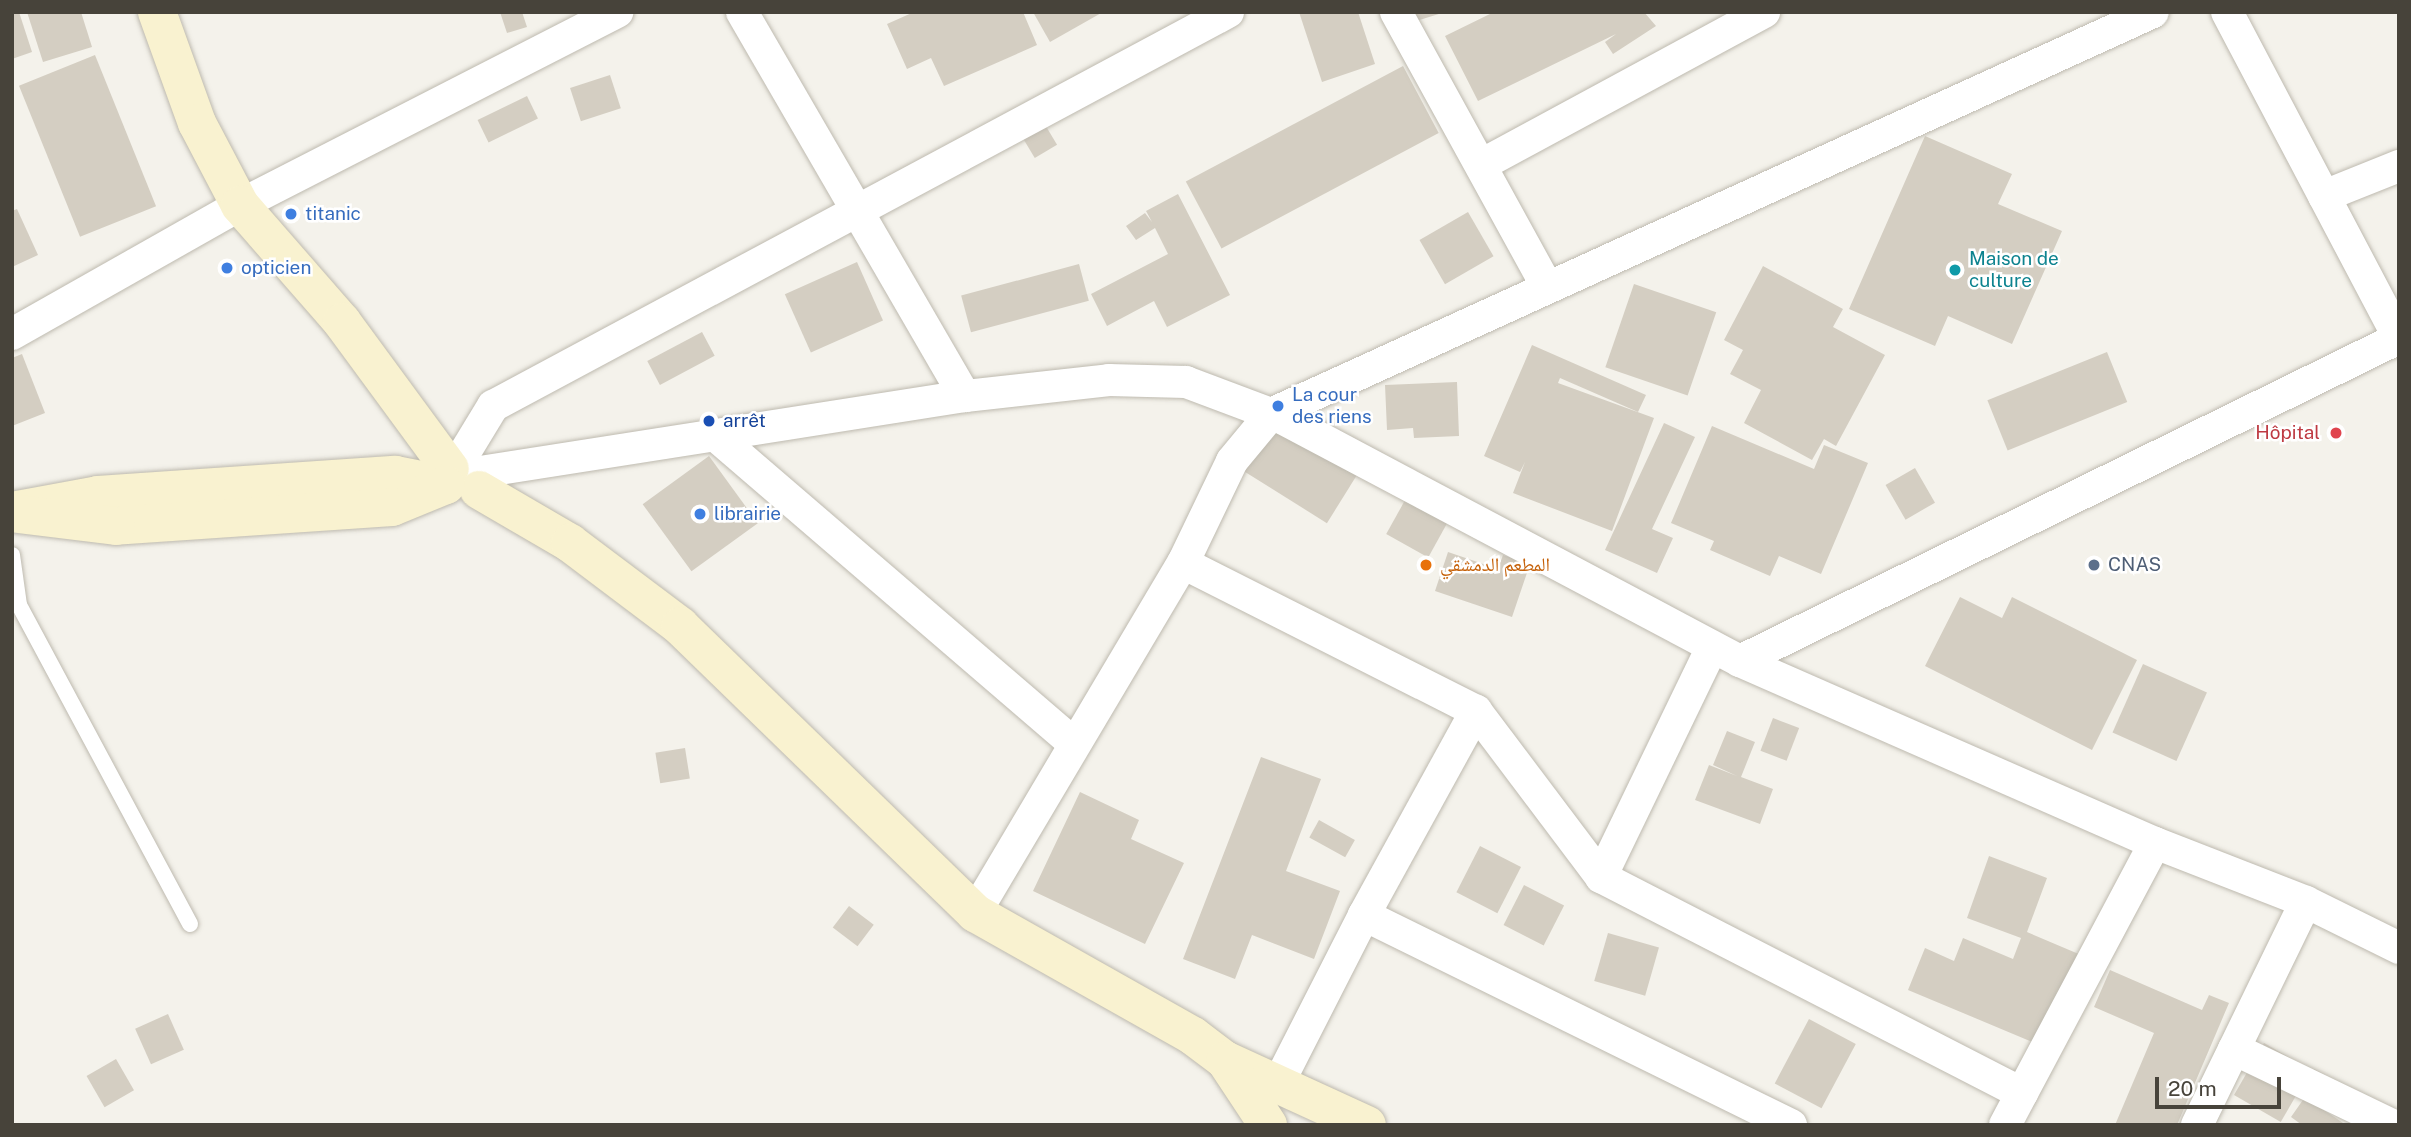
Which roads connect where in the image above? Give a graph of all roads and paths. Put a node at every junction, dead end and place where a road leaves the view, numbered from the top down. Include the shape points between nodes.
1 (157, 12) edge
2 (617, 12) edge
3 (742, 12) edge
4 (1228, 12) edge
5 (1396, 12) edge
6 (1764, 12) edge
7 (2153, 12) edge
8 (2227, 12) edge
9 (1480, 165) junction
10 (2399, 166) edge
11 (2324, 196) junction
12 (240, 205) junction
13 (856, 209) junction
14 (1547, 287) junction
15 (12, 334) edge
16 (2399, 338) edge
17 (965, 396) junction
18 (1271, 414) junction
19 (715, 435) junction
20 (463, 476) junction
21 (12, 512) edge
22 (12, 555) edge
23 (1183, 563) junction
24 (1726, 654) junction
25 (1476, 711) junction
26 (1073, 743) junction
27 (2155, 843) junction
28 (1601, 877) junction
29 (2305, 902) junction
30 (975, 913) junction
31 (1364, 915) junction
32 (190, 924) dead end
33 (2399, 948) edge
34 (2234, 1049) junction
35 (1225, 1060) junction
36 (1278, 1084) junction
37 (2022, 1093) junction
38 (1268, 1125) edge
39 (1367, 1125) edge
40 (1791, 1125) edge
41 (2006, 1125) edge
42 (2197, 1125) edge
43 (2392, 1125) edge

1 - 12 street via 197,123
2 - 12 street
3 - 13 street
4 - 13 street
5 - 9 street
6 - 9 street
7 - 14 street
8 - 11 street
9 - 14 street
10 - 11 street
11 - 16 street
12 - 15 street
12 - 20 street via 342,322
13 - 17 street
13 - 20 street via 493,406
14 - 18 street
16 - 24 street
17 - 18 street via 1109,380 1186,383
17 - 19 street
18 - 23 street via 1232,461
18 - 24 street
19 - 20 street
19 - 26 street
20 - 21 street via 392,508 116,526
20 - 30 street via 570,543 680,626
22 - 32 lane via 19,605
23 - 25 street
23 - 26 street
24 - 27 street
24 - 28 street
25 - 28 street
25 - 31 street
26 - 30 street
27 - 29 street
27 - 37 street
28 - 37 street
29 - 33 street
29 - 34 street
30 - 35 street via 1193,1036
31 - 36 street
31 - 40 street
34 - 42 street
34 - 43 street
35 - 36 street
35 - 38 street
36 - 39 street
37 - 41 street

